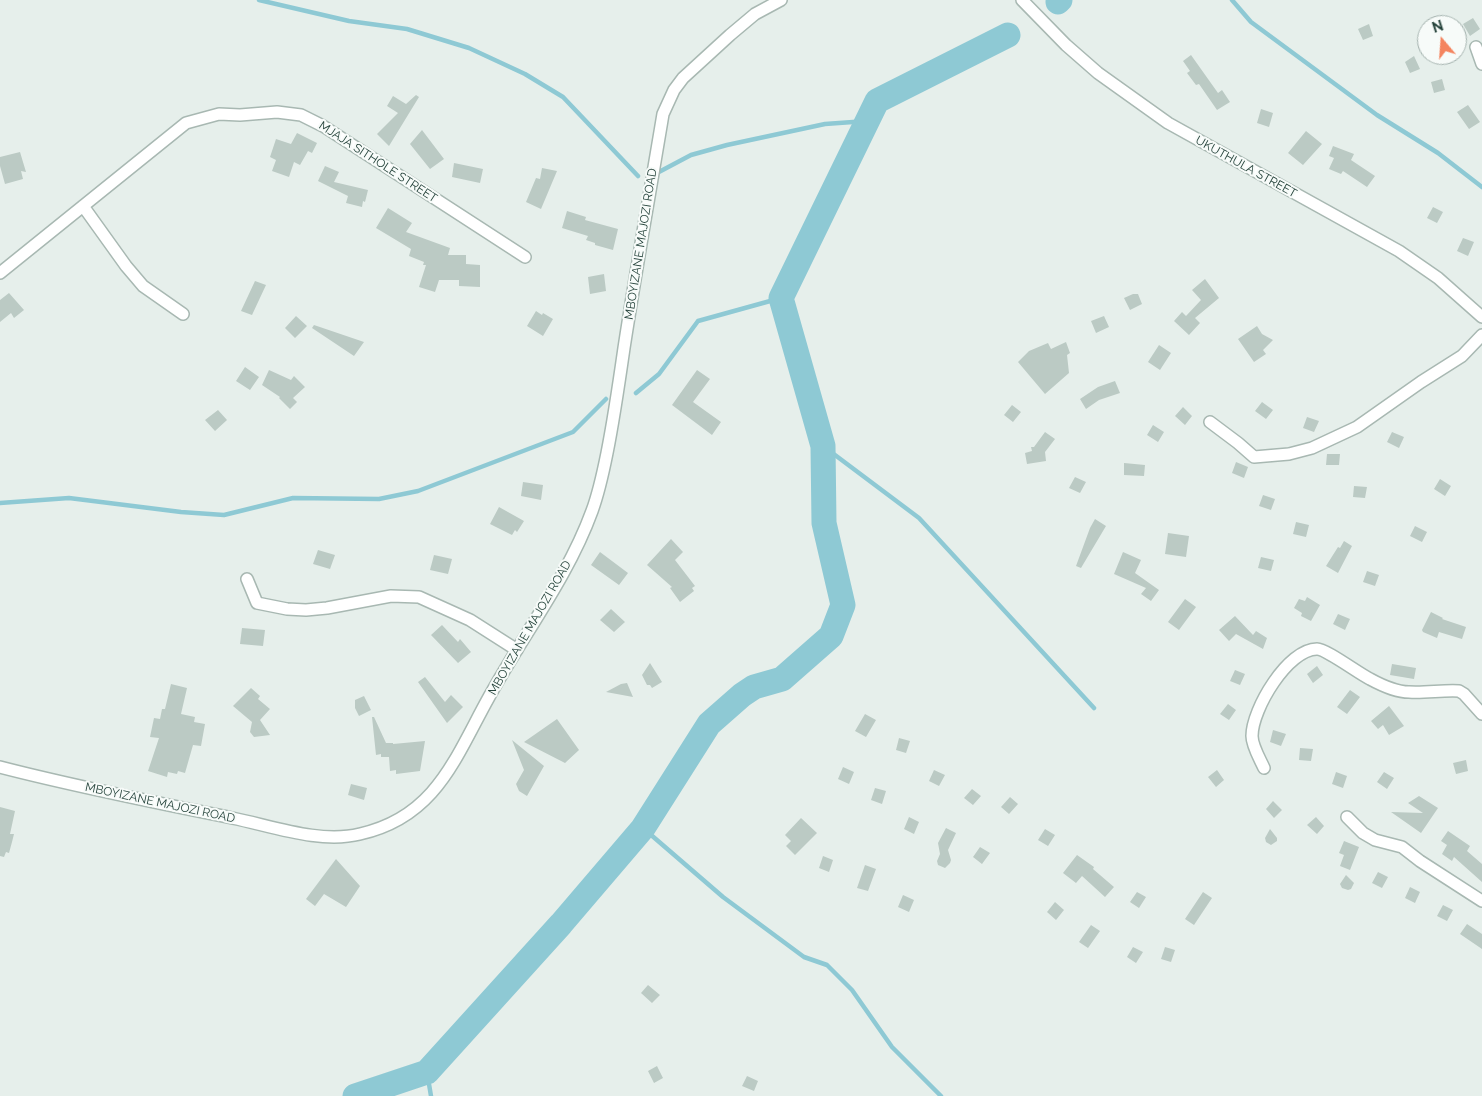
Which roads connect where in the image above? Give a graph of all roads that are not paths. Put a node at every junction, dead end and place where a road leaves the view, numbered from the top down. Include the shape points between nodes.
1 (781, 0) edge
2 (1022, 0) edge
3 (1476, 47) dead end
4 (1482, 64) edge
5 (83, 206) junction
6 (525, 257) dead end
7 (0, 273) edge
8 (183, 314) dead end
9 (1482, 317) edge
10 (1482, 335) edge
11 (1210, 422) dead end
12 (247, 578) dead end
13 (517, 650) junction
14 (1482, 714) edge
15 (0, 767) edge
16 (1264, 768) dead end
17 (1346, 817) dead end
18 (1482, 901) edge

1 - 13 street, MBOYIZANE MAJOZI ROAD via 756,14 683,78 663,114 616,406 598,491 588,522 566,569
2 - 9 street, UKUTHULA STREET via 1098,73 1168,123 1399,251 1438,278
3 - 4 street
5 - 6 street, MJAJA SITHOLE STREET via 186,123 219,114 277,112 301,115 323,126
5 - 7 street, MJAJA SITHOLE STREET
5 - 8 street via 143,286
10 - 11 street via 1462,356 1358,427 1312,448 1254,457
12 - 13 street via 257,603 287,610 327,608 392,596 419,597 470,620
13 - 15 street, MBOYIZANE MAJOZI ROAD via 436,789 404,817 363,834 331,837 280,829
14 - 16 street via 1459,692 1397,690 1370,680 1325,650 1311,649 1284,669 1267,692 1254,724 1252,738
17 - 18 street via 1375,840 1402,847

